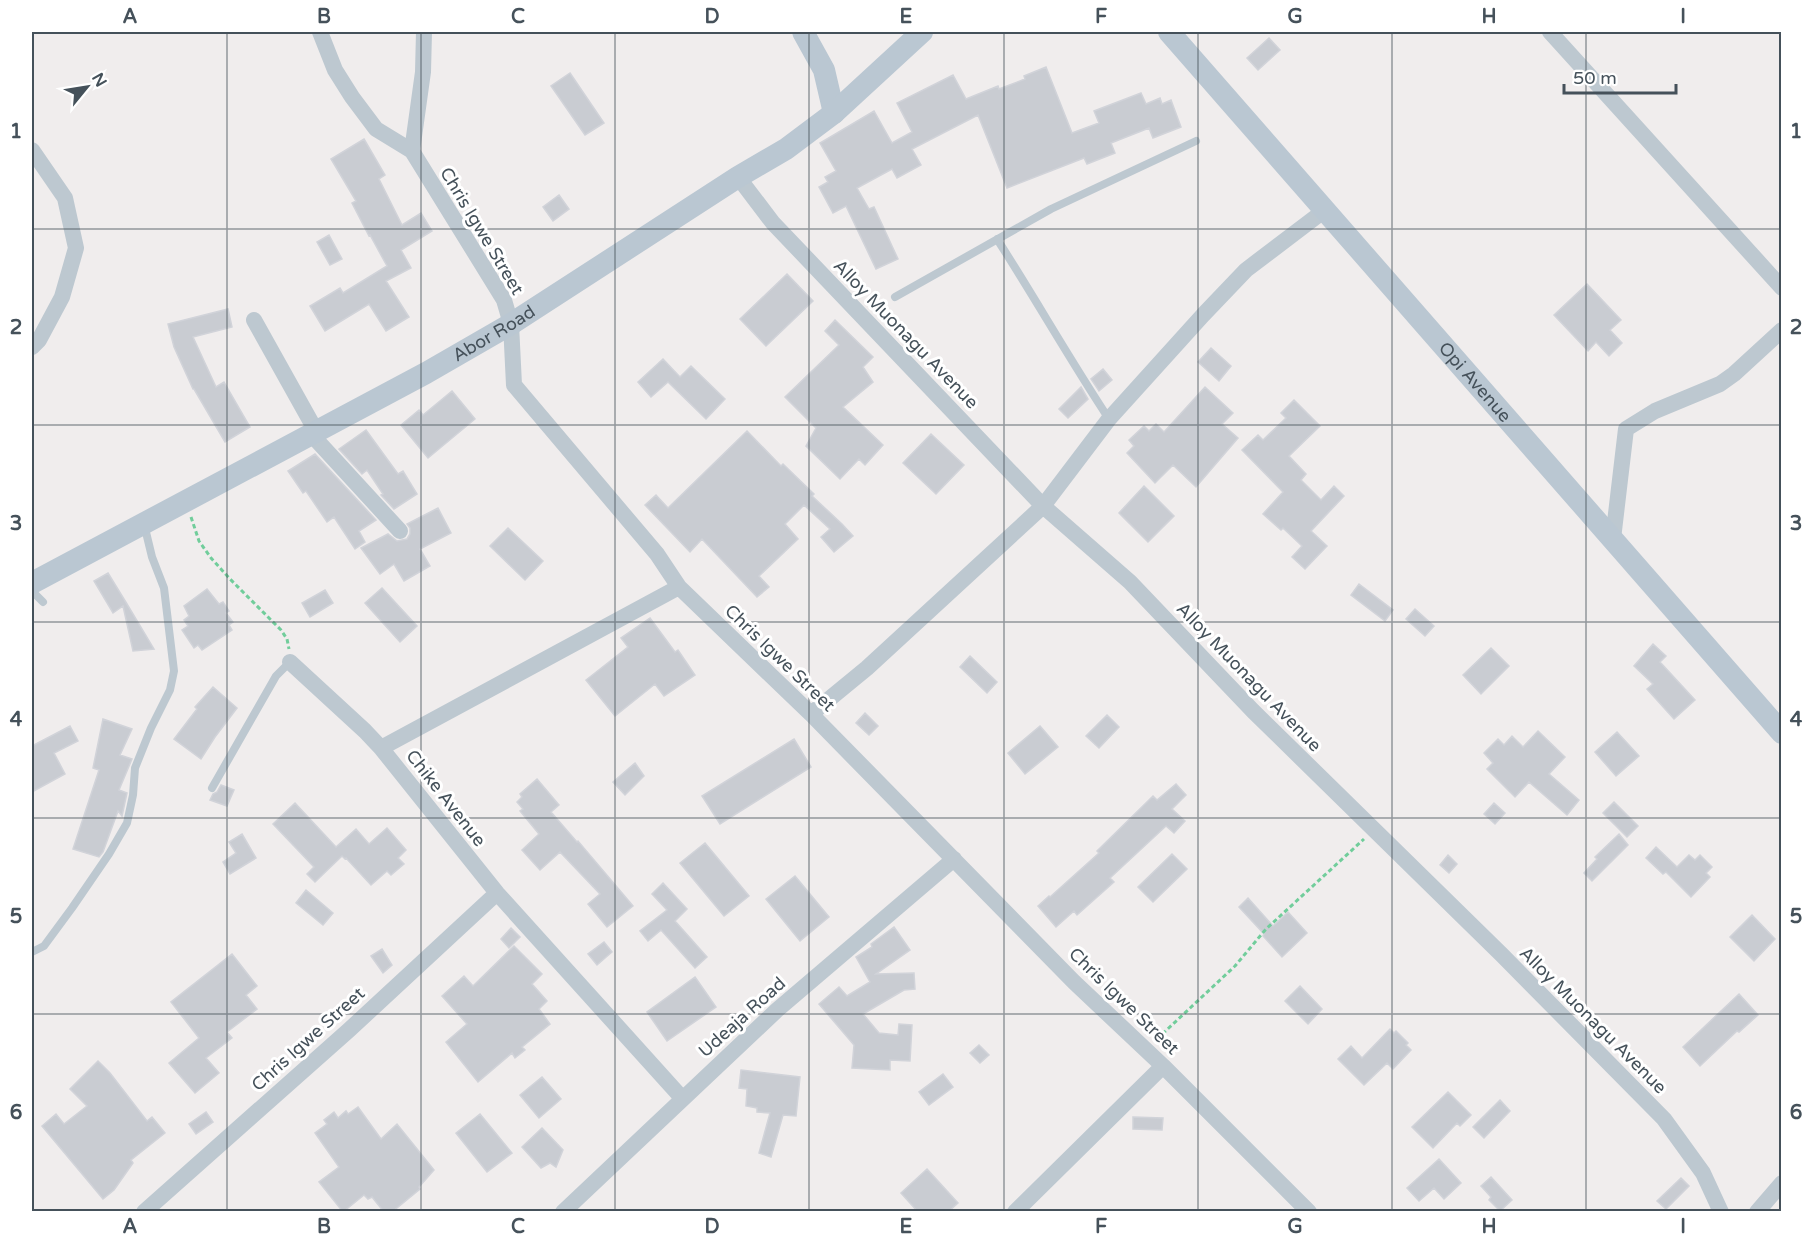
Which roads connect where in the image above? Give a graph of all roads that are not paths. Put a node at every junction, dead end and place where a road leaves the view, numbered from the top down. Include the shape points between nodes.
1 (320, 32) edge
2 (424, 32) edge
3 (803, 32) edge
4 (922, 32) edge
5 (1169, 32) edge
6 (1550, 32) edge
7 (834, 113) junction
8 (1196, 141) dead end
9 (412, 151) junction
10 (33, 154) edge
11 (738, 177) junction
12 (1325, 210) junction
13 (997, 239) junction
14 (1782, 288) edge
15 (895, 297) dead end
16 (254, 320) dead end
17 (512, 324) junction
18 (1782, 330) edge
19 (32, 347) edge
20 (1109, 419) junction
21 (313, 432) junction
22 (1043, 506) junction
23 (143, 524) junction
24 (400, 531) dead end
25 (1612, 539) junction
26 (679, 587) junction
27 (32, 591) edge
28 (37, 592) edge
29 (290, 662) joint
30 (811, 714) junction
31 (1779, 728) edge
32 (381, 748) junction
33 (212, 788) dead end
34 (954, 858) junction
35 (497, 893) junction
36 (32, 952) edge
37 (1163, 1066) junction
38 (682, 1098) junction
39 (1782, 1183) edge
40 (144, 1212) edge
41 (563, 1212) edge
42 (1015, 1212) edge
43 (1309, 1212) edge
44 (1720, 1212) edge
45 (1757, 1212) edge

1 - 9 street via 335,70 376,129
2 - 9 street via 423,72
3 - 7 street via 824,70
4 - 7 street, Abor Road
5 - 12 street, Opi Avenue
6 - 14 street
7 - 11 street, Abor Road via 786,149
8 - 13 lane via 1051,209
9 - 17 street, Chris Igwe Street via 504,300
10 - 19 street via 65,198 76,248 62,297
11 - 17 street, Abor Road
11 - 22 street, Alloy Muonagu Avenue via 773,223
12 - 20 street via 1246,270
12 - 25 street, Opi Avenue
13 - 15 lane
13 - 20 lane
16 - 21 street
17 - 21 street, Abor Road
17 - 26 street, Chris Igwe Street via 514,385 657,554
18 - 25 street via 1720,384 1665,406 1626,429
20 - 22 street
21 - 23 street, Abor Road
21 - 24 street
22 - 30 street via 867,668
22 - 44 street, Alloy Muonagu Avenue via 1130,582 1253,711 1664,1119 1703,1173
23 - 28 street, Abor Road
23 - 36 lane via 164,588 174,671 170,690 135,768 127,823 72,908 44,946
25 - 31 street, Opi Avenue
26 - 30 street, Chris Igwe Street
26 - 32 street, Chike Avenue
27 - 28 lane
29 - 32 street
29 - 33 lane via 276,676
30 - 34 street, Chris Igwe Street
32 - 35 street, Chike Avenue
34 - 37 street, Chris Igwe Street via 1074,982
34 - 38 street, Udeaja Road via 777,1010
35 - 38 street, Chike Avenue
35 - 40 street, Chris Igwe Street
37 - 42 street
37 - 43 street, Chris Igwe Street
38 - 41 street, Udeaja Road
39 - 45 street

